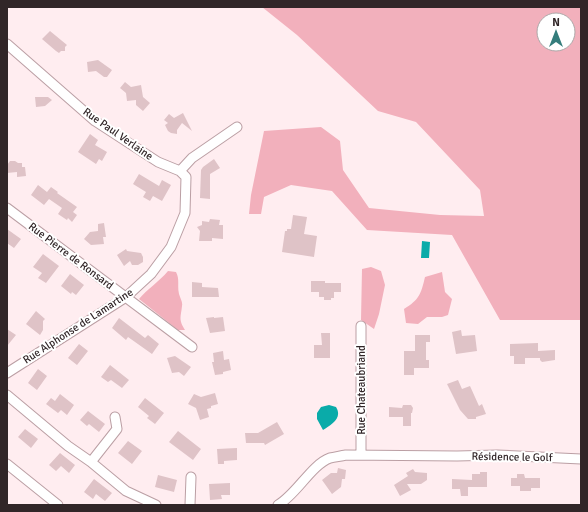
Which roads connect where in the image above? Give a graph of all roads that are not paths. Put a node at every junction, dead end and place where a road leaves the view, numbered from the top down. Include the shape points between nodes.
1 (7, 44) edge
2 (237, 127) dead end
3 (180, 171) junction
4 (7, 208) edge
5 (126, 297) junction
6 (361, 326) dead end
7 (192, 347) dead end
8 (7, 372) edge
9 (7, 395) edge
10 (115, 417) dead end
11 (361, 455) junction
12 (581, 459) edge
13 (91, 462) junction
14 (7, 464) edge
15 (191, 477) dead end
16 (58, 505) edge
17 (156, 505) edge
18 (190, 505) edge
19 (278, 505) edge

1 - 3 street, Rue Paul Verlaine via 95,121 158,162
2 - 3 street via 192,158
3 - 5 street, Rue Alphonse de Lamartine via 186,177 184,213 171,247 151,274
4 - 5 street, Rue Pierre de Ronsard
5 - 7 street, Rue Pierre de Ronsard
5 - 8 street, Rue Alphonse de Lamartine
6 - 11 street, Rue Chateaubriand
9 - 13 street
10 - 13 street via 117,429
11 - 12 street, Résidence le Golf via 497,455
11 - 19 street via 329,459 316,468
13 - 17 street via 126,491
14 - 16 street
15 - 18 street

